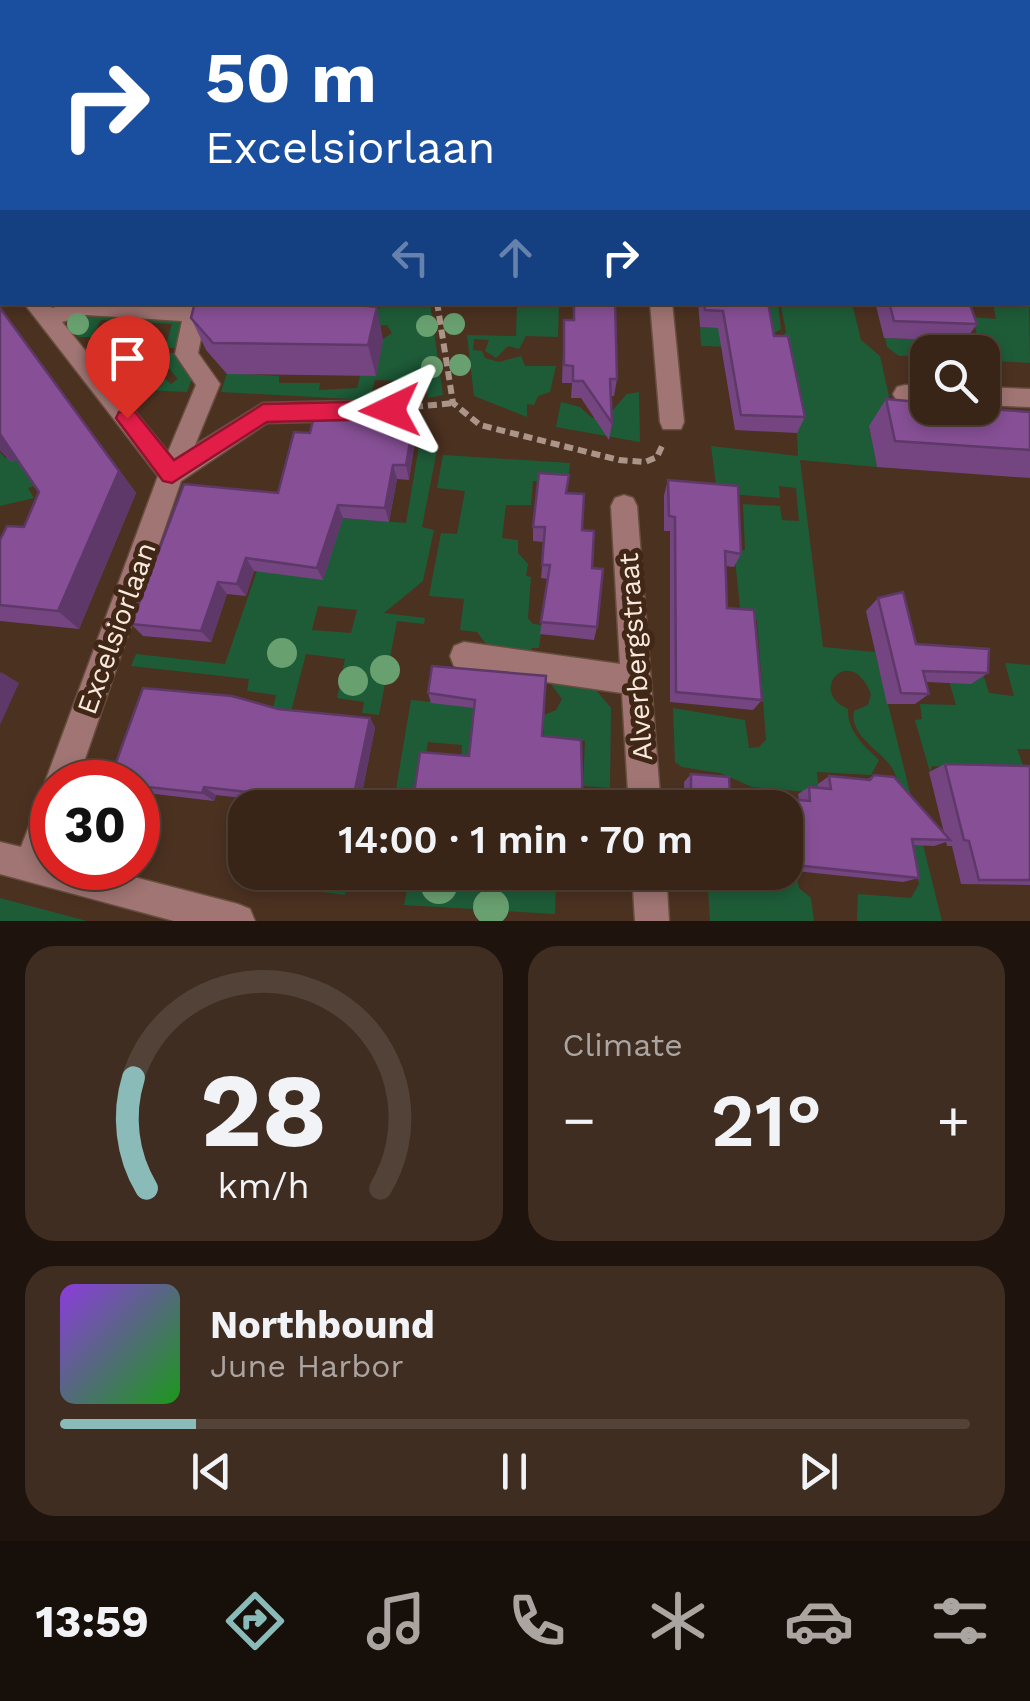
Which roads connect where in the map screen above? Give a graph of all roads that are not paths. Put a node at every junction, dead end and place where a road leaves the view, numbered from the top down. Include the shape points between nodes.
1 (662, 305) edge
2 (40, 310) edge
3 (1000, 397) edge
4 (1030, 398) edge
5 (390, 410) road end
6 (672, 422) road end
7 (172, 474) junction
8 (624, 506) dead end
9 (464, 656) dead end
10 (638, 681) junction
11 (69, 760) edge
12 (644, 790) edge
13 (30, 840) edge
14 (16, 862) edge
15 (650, 890) edge
16 (238, 921) edge
17 (652, 921) edge

1 - 6 street
2 - 7 street
2 - 7 street, Excelsiorlaan via 195,314 186,354 208,384
3 - 4 street
5 - 7 street via 263,413
7 - 11 street, Excelsiorlaan
8 - 10 street, Alverbergstraat
9 - 10 street
10 - 12 street, Alverbergstraat
13 - 14 street
14 - 16 street
15 - 17 street

